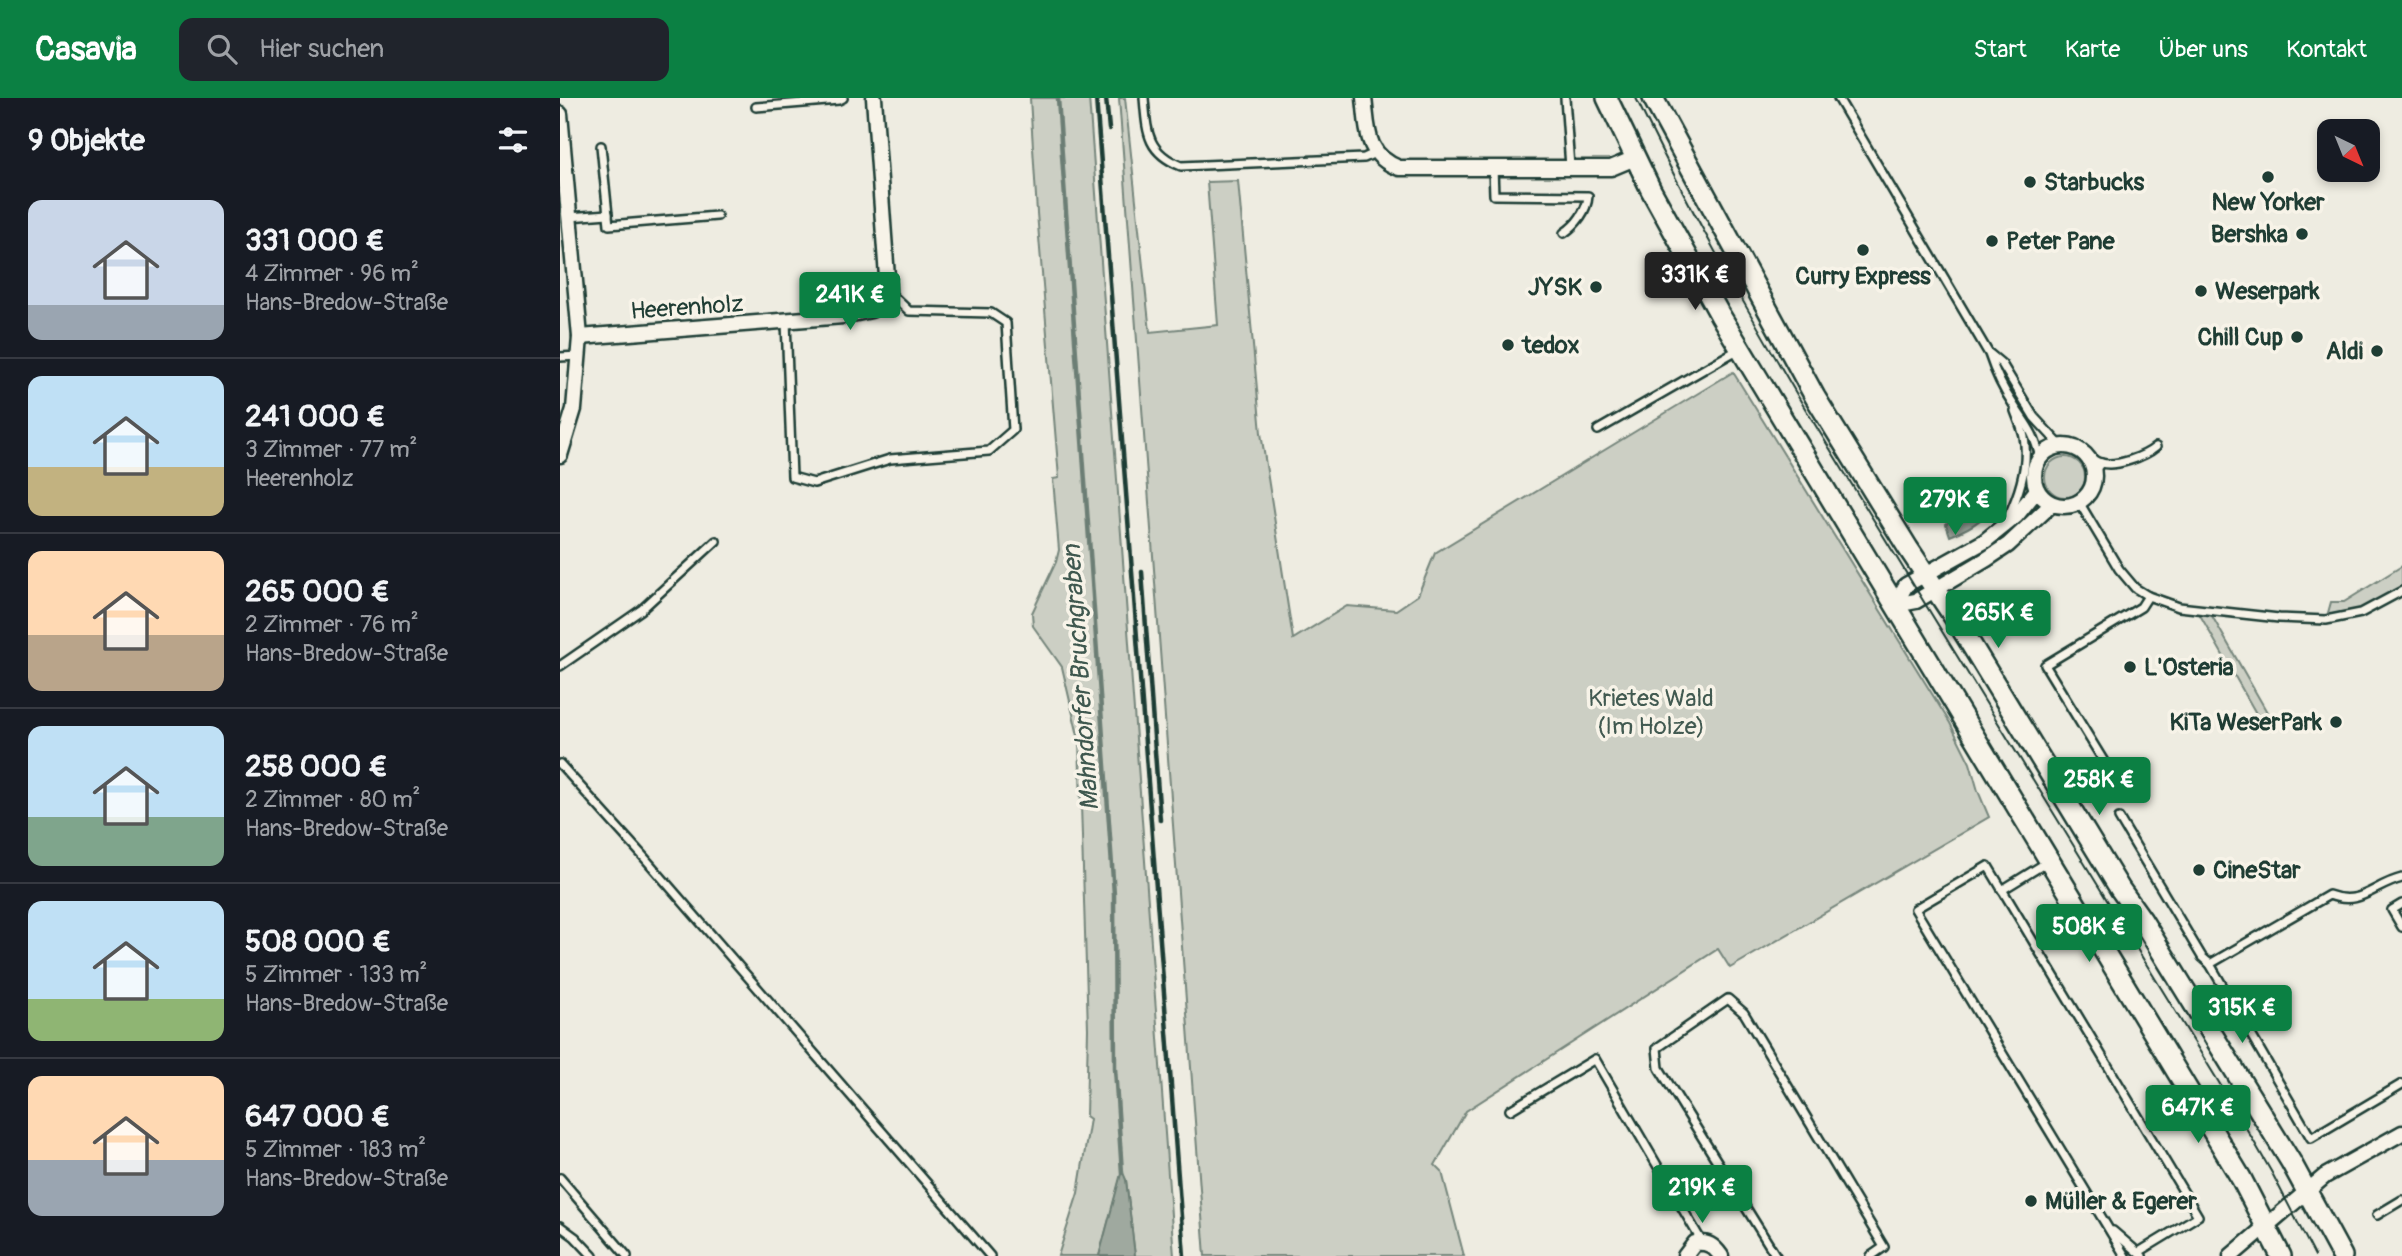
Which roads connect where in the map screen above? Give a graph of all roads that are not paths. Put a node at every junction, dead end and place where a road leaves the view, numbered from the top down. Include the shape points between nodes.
1 (843, 98) edge
2 (874, 98) edge
3 (1144, 98) edge
4 (1364, 98) edge
5 (1565, 98) edge
6 (1607, 98) edge
7 (1838, 98) edge
8 (1655, 99) edge
9 (756, 107) dead end
10 (560, 114) edge
11 (561, 145) edge
12 (601, 146) dead end
13 (1375, 153) junction
14 (1635, 158) junction
15 (1493, 168) junction
16 (1570, 168) junction
17 (608, 214) junction
18 (717, 216) dead end
19 (569, 217) junction
20 (1564, 233) dead end
21 (888, 291) junction
22 (786, 321) junction
23 (580, 337) junction
24 (1740, 349) junction
25 (1989, 354) junction
26 (580, 356) junction
27 (560, 357) edge
28 (2014, 407) junction
29 (1598, 430) dead end
30 (2062, 446) junction
31 (2156, 447) dead end
32 (560, 455) edge
33 (2040, 458) junction
34 (2098, 467) junction
35 (2037, 490) junction
36 (2080, 502) junction
37 (2052, 504) junction
38 (2002, 528) junction
39 (716, 541) dead end
40 (1930, 581) junction
41 (2402, 592) edge
42 (2148, 596) junction
43 (1895, 605) junction
44 (560, 666) edge
45 (560, 765) edge
46 (2069, 805) junction
47 (2119, 818) dead end
48 (2050, 860) junction
49 (2402, 878) edge
50 (2002, 890) junction
51 (2402, 904) edge
52 (2402, 928) edge
53 (2210, 964) junction
54 (2402, 1084) edge
55 (1510, 1110) dead end
56 (2402, 1133) edge
57 (560, 1178) edge
58 (2307, 1191) junction
59 (2402, 1200) edge
60 (2376, 1215) dead end
61 (560, 1226) edge
62 (2107, 1226) junction
63 (2266, 1226) junction
64 (1702, 1242) junction
65 (2140, 1254) edge
66 (593, 1256) edge
67 (627, 1256) edge
68 (990, 1256) edge
69 (1685, 1256) edge
70 (1721, 1256) edge
71 (1776, 1256) edge
72 (1871, 1256) edge
73 (2126, 1256) edge
74 (2231, 1256) edge
75 (2281, 1256) edge
76 (2342, 1256) edge

1 - 9 lane
2 - 21 street
3 - 13 lane via 1148,139 1169,161 1181,166 1364,158
4 - 13 street
5 - 16 lane
6 - 14 main road
7 - 25 lane
8 - 40 main road via 1815,397
10 - 11 street
11 - 19 street
12 - 17 lane
13 - 15 street via 1399,168
14 - 16 street via 1611,168
14 - 24 main road
15 - 16 street
15 - 20 lane via 1494,195 1588,196 1587,206
17 - 18 lane via 609,225
17 - 19 lane
19 - 23 street
21 - 22 street, Heerenholz via 871,310
21 - 22 lane via 909,311 990,313 1006,323 1013,430 989,452 890,459 814,483 792,477
22 - 23 street, Heerenholz
23 - 26 street
24 - 29 lane
24 - 43 main road
25 - 28 lane
25 - 30 lane via 2002,364 2034,417
26 - 27 lane
26 - 32 street via 574,409
28 - 33 lane via 2036,439
28 - 38 lane via 2025,456 2017,499
30 - 33 street
30 - 34 street via 2085,454
31 - 34 lane via 2144,457
33 - 35 street via 2035,468
34 - 36 street via 2092,489
35 - 37 street
35 - 38 street
36 - 37 street
36 - 42 lane via 2119,569
37 - 40 street via 2008,545
38 - 40 street
39 - 44 lane via 641,610
40 - 43 street via 1916,601
40 - 46 main road
41 - 42 lane via 2361,613 2326,620 2179,607
42 - 46 lane via 2141,607 2045,665 2114,778
43 - 48 main road
45 - 68 lane
46 - 58 main road
47 - 53 lane
48 - 50 lane
48 - 63 main road
49 - 53 lane via 2359,898 2343,900 2329,895
50 - 62 lane via 1988,866 1915,909
50 - 65 lane via 2198,1216
51 - 52 lane via 2392,910
53 - 54 lane via 2311,1138
55 - 64 lane via 1595,1059
56 - 58 street
57 - 67 lane
58 - 63 street
58 - 76 main road
59 - 60 lane
61 - 66 lane
62 - 65 lane
62 - 73 lane
63 - 74 street
63 - 75 main road
64 - 69 street via 1695,1243
64 - 70 street via 1715,1247
71 - 72 lane via 1659,1068 1657,1048 1728,999 1744,1013 1884,1247

